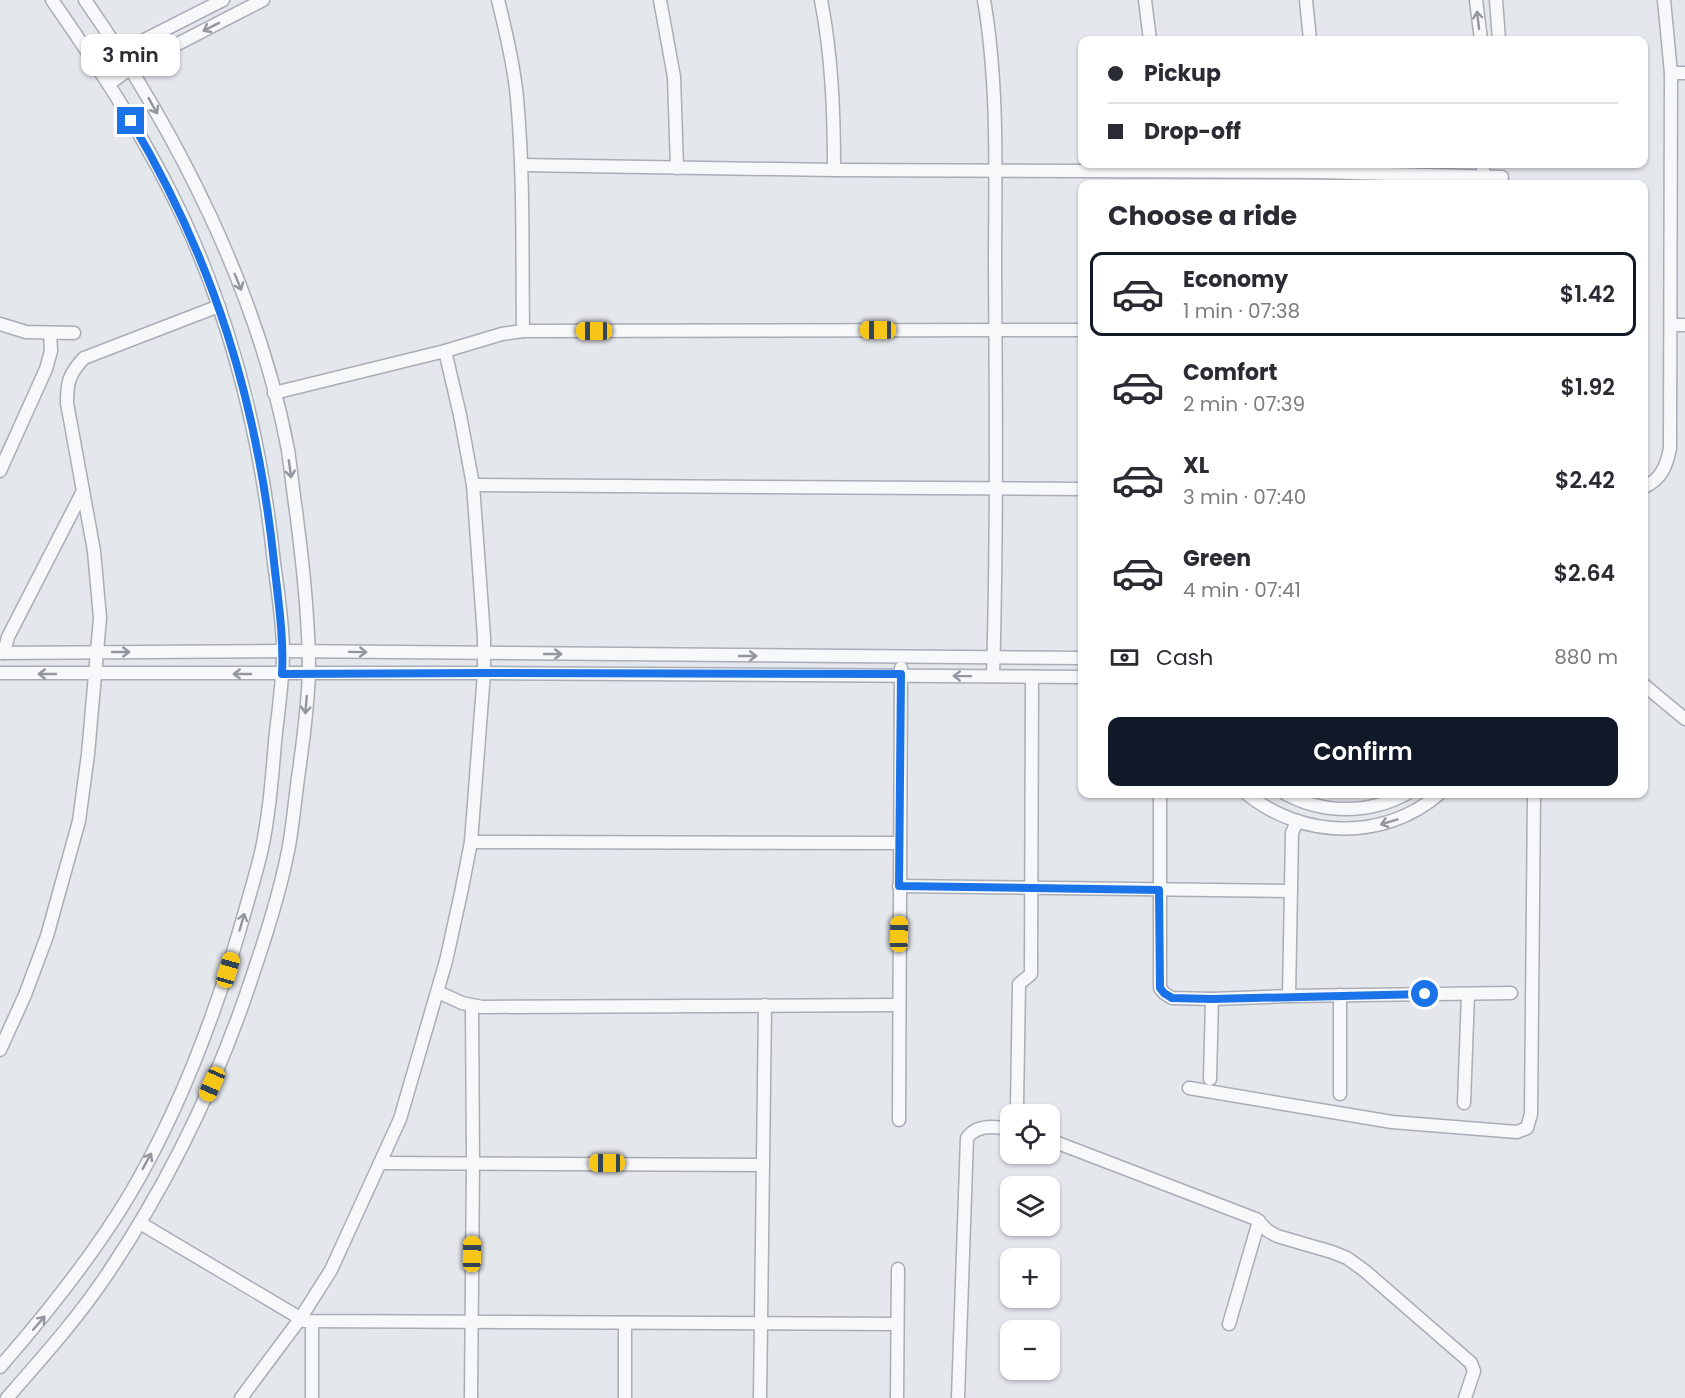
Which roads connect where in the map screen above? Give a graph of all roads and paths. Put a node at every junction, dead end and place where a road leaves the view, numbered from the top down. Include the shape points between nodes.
1 (52, 0) edge
2 (85, 0) edge
3 (223, 0) edge
4 (263, 0) edge
5 (498, 0) edge
6 (660, 0) edge
7 (821, 0) edge
8 (984, 0) edge
9 (1146, 0) edge
10 (1306, 0) edge
11 (1476, 0) edge
12 (1496, 0) edge
13 (1664, 0) edge
14 (1150, 36) edge
15 (1310, 36) edge
16 (1480, 36) edge
17 (1499, 36) edge
18 (120, 51) junction
19 (97, 64) junction
20 (131, 68) junction
21 (1671, 73) junction
22 (1685, 73) edge
23 (109, 84) junction
24 (522, 165) junction
25 (676, 168) junction
26 (1159, 168) edge
27 (1316, 168) edge
28 (834, 170) junction
29 (995, 171) junction
30 (1470, 180) edge
31 (1672, 195) junction
32 (1685, 195) edge
33 (219, 306) junction
34 (0, 324) edge
35 (1671, 325) junction
36 (1685, 325) edge
37 (996, 329) junction
38 (1078, 330) edge
39 (523, 331) junction
40 (50, 333) junction
41 (74, 333) dead end
42 (445, 351) junction
43 (274, 393) junction
44 (0, 471) edge
45 (1648, 484) edge
46 (473, 485) junction
47 (996, 488) junction
48 (1078, 489) edge
49 (83, 491) junction
50 (283, 651) junction
51 (98, 652) junction
52 (308, 652) junction
53 (2, 653) edge
54 (484, 654) junction
55 (900, 657) junction
56 (994, 657) junction
57 (1078, 658) edge
58 (0, 673) edge
59 (484, 673) junction
60 (95, 674) junction
61 (282, 674) junction
62 (309, 674) junction
63 (901, 674) junction
64 (993, 676) junction
65 (1032, 677) junction
66 (1078, 677) edge
67 (1648, 688) edge
68 (1685, 719) edge
69 (1160, 798) edge
70 (1253, 798) edge
71 (1296, 798) edge
72 (1396, 798) edge
73 (1434, 798) edge
74 (1534, 798) edge
75 (1297, 821) junction
76 (471, 842) junction
77 (900, 843) junction
78 (899, 886) junction
79 (1031, 888) junction
80 (1159, 890) junction
81 (1291, 891) junction
82 (438, 992) junction
83 (1511, 993) dead end
84 (1468, 994) junction
85 (1340, 995) junction
86 (1289, 996) junction
87 (1212, 999) junction
88 (765, 1005) junction
89 (898, 1005) junction
90 (472, 1006) junction
91 (0, 1050) edge
92 (1210, 1078) dead end
93 (1189, 1088) dead end
94 (1340, 1094) dead end
95 (1464, 1103) dead end
96 (1017, 1104) dead end
97 (898, 1120) dead end
98 (1000, 1127) edge
99 (1060, 1144) edge
100 (473, 1162) junction
101 (380, 1163) junction
102 (763, 1165) junction
103 (1259, 1221) junction
104 (140, 1223) junction
105 (898, 1269) dead end
106 (306, 1321) junction
107 (471, 1323) junction
108 (625, 1323) junction
109 (761, 1323) junction
110 (897, 1324) junction
111 (1228, 1324) dead end
112 (0, 1367) edge
113 (7, 1398) edge
114 (241, 1398) edge
115 (312, 1398) edge
116 (471, 1398) edge
117 (625, 1398) edge
118 (760, 1398) edge
119 (897, 1398) edge
120 (958, 1398) edge
121 (1465, 1398) edge

1 - 19 street
2 - 18 street
3 - 18 street
4 -> 20 street
5 - 24 street via 517,96
6 - 25 street via 674,77
7 - 28 street via 834,112
8 - 29 street via 993,84
9 - 14 street
10 - 15 street
16 -> 11 street
12 - 17 street
13 - 21 street
18 - 19 street
18 - 20 street
19 - 23 street
20 - 23 street
20 -> 43 street via 214,223 244,297
21 - 22 street
21 - 31 street
23 - 33 street via 187,225
24 - 25 street
24 - 39 street
25 - 28 street
26 - 27 street
26 - 29 street
27 - 30 street
28 - 29 street
29 - 37 street
31 - 32 street
31 - 35 street
33 - 49 street via 84,358 73,370 67,386 67,403
33 - 50 street via 257,440
34 - 40 street via 26,332
35 - 36 street
35 - 45 street via 1670,448 1667,464
37 - 38 street
37 - 39 street
37 - 47 street
39 - 42 street
40 - 41 street
40 - 44 street via 46,369
42 - 43 street
42 - 46 street
43 -> 52 street via 289,461 302,558
46 - 47 street
46 - 54 street
47 - 48 street
47 - 56 street
49 - 51 street via 95,562 100,618
49 - 53 street
51 -> 50 street
50 - 52 street
50 - 61 street
51 - 53 street
51 - 60 street
52 -> 54 street
52 - 62 street
54 -> 55 street
54 - 59 street
55 - 56 street
55 - 63 street
56 - 57 street
56 - 64 street
60 -> 58 street
59 - 62 street
59 - 63 street
59 - 76 street
61 -> 60 street
60 - 91 street via 79,821 47,936
61 - 62 street
112 -> 61 street via 44,1317 130,1194 197,1059 223,988 261,851
62 -> 104 street via 289,846 271,920 220,1066 188,1139
64 -> 63 street
63 - 77 street
64 - 65 street
65 - 66 street
65 - 79 street
67 - 68 street
69 - 80 street
70 - 75 street
71 - 72 street via 1344,810
73 -> 75 street via 1404,817 1383,824 1342,830
74 - 93 street via 1531,1114 1527,1128 1517,1132 1392,1122
75 - 81 street via 1292,833
76 - 77 street
76 - 82 street
77 - 78 street
78 - 79 street
78 - 89 street
79 - 80 street
79 - 96 street via 1031,974 1019,984
80 - 81 street
80 - 87 street via 1160,988 1172,998
81 - 86 street
82 - 90 street
82 - 101 street via 400,1119
83 - 84 street
84 - 85 street
84 - 95 street
85 - 86 street
85 - 94 street
86 - 87 street
87 - 92 street
88 - 89 street
88 - 90 street
88 - 102 street
89 - 97 street
90 - 100 street
98 - 120 street via 971,1132 967,1138
99 - 103 street
100 - 101 street
100 - 102 street
100 - 107 street
101 - 106 street
102 - 109 street
103 - 111 street
103 - 121 street via 1277,1236 1347,1258 1462,1354 1474,1371
104 - 106 street
104 - 113 street via 58,1340
105 - 110 street
106 - 107 street
106 - 114 street
106 - 115 street
107 - 108 street
107 - 116 street
108 - 109 street
108 - 117 street
109 - 110 street
109 - 118 street
110 - 119 street

